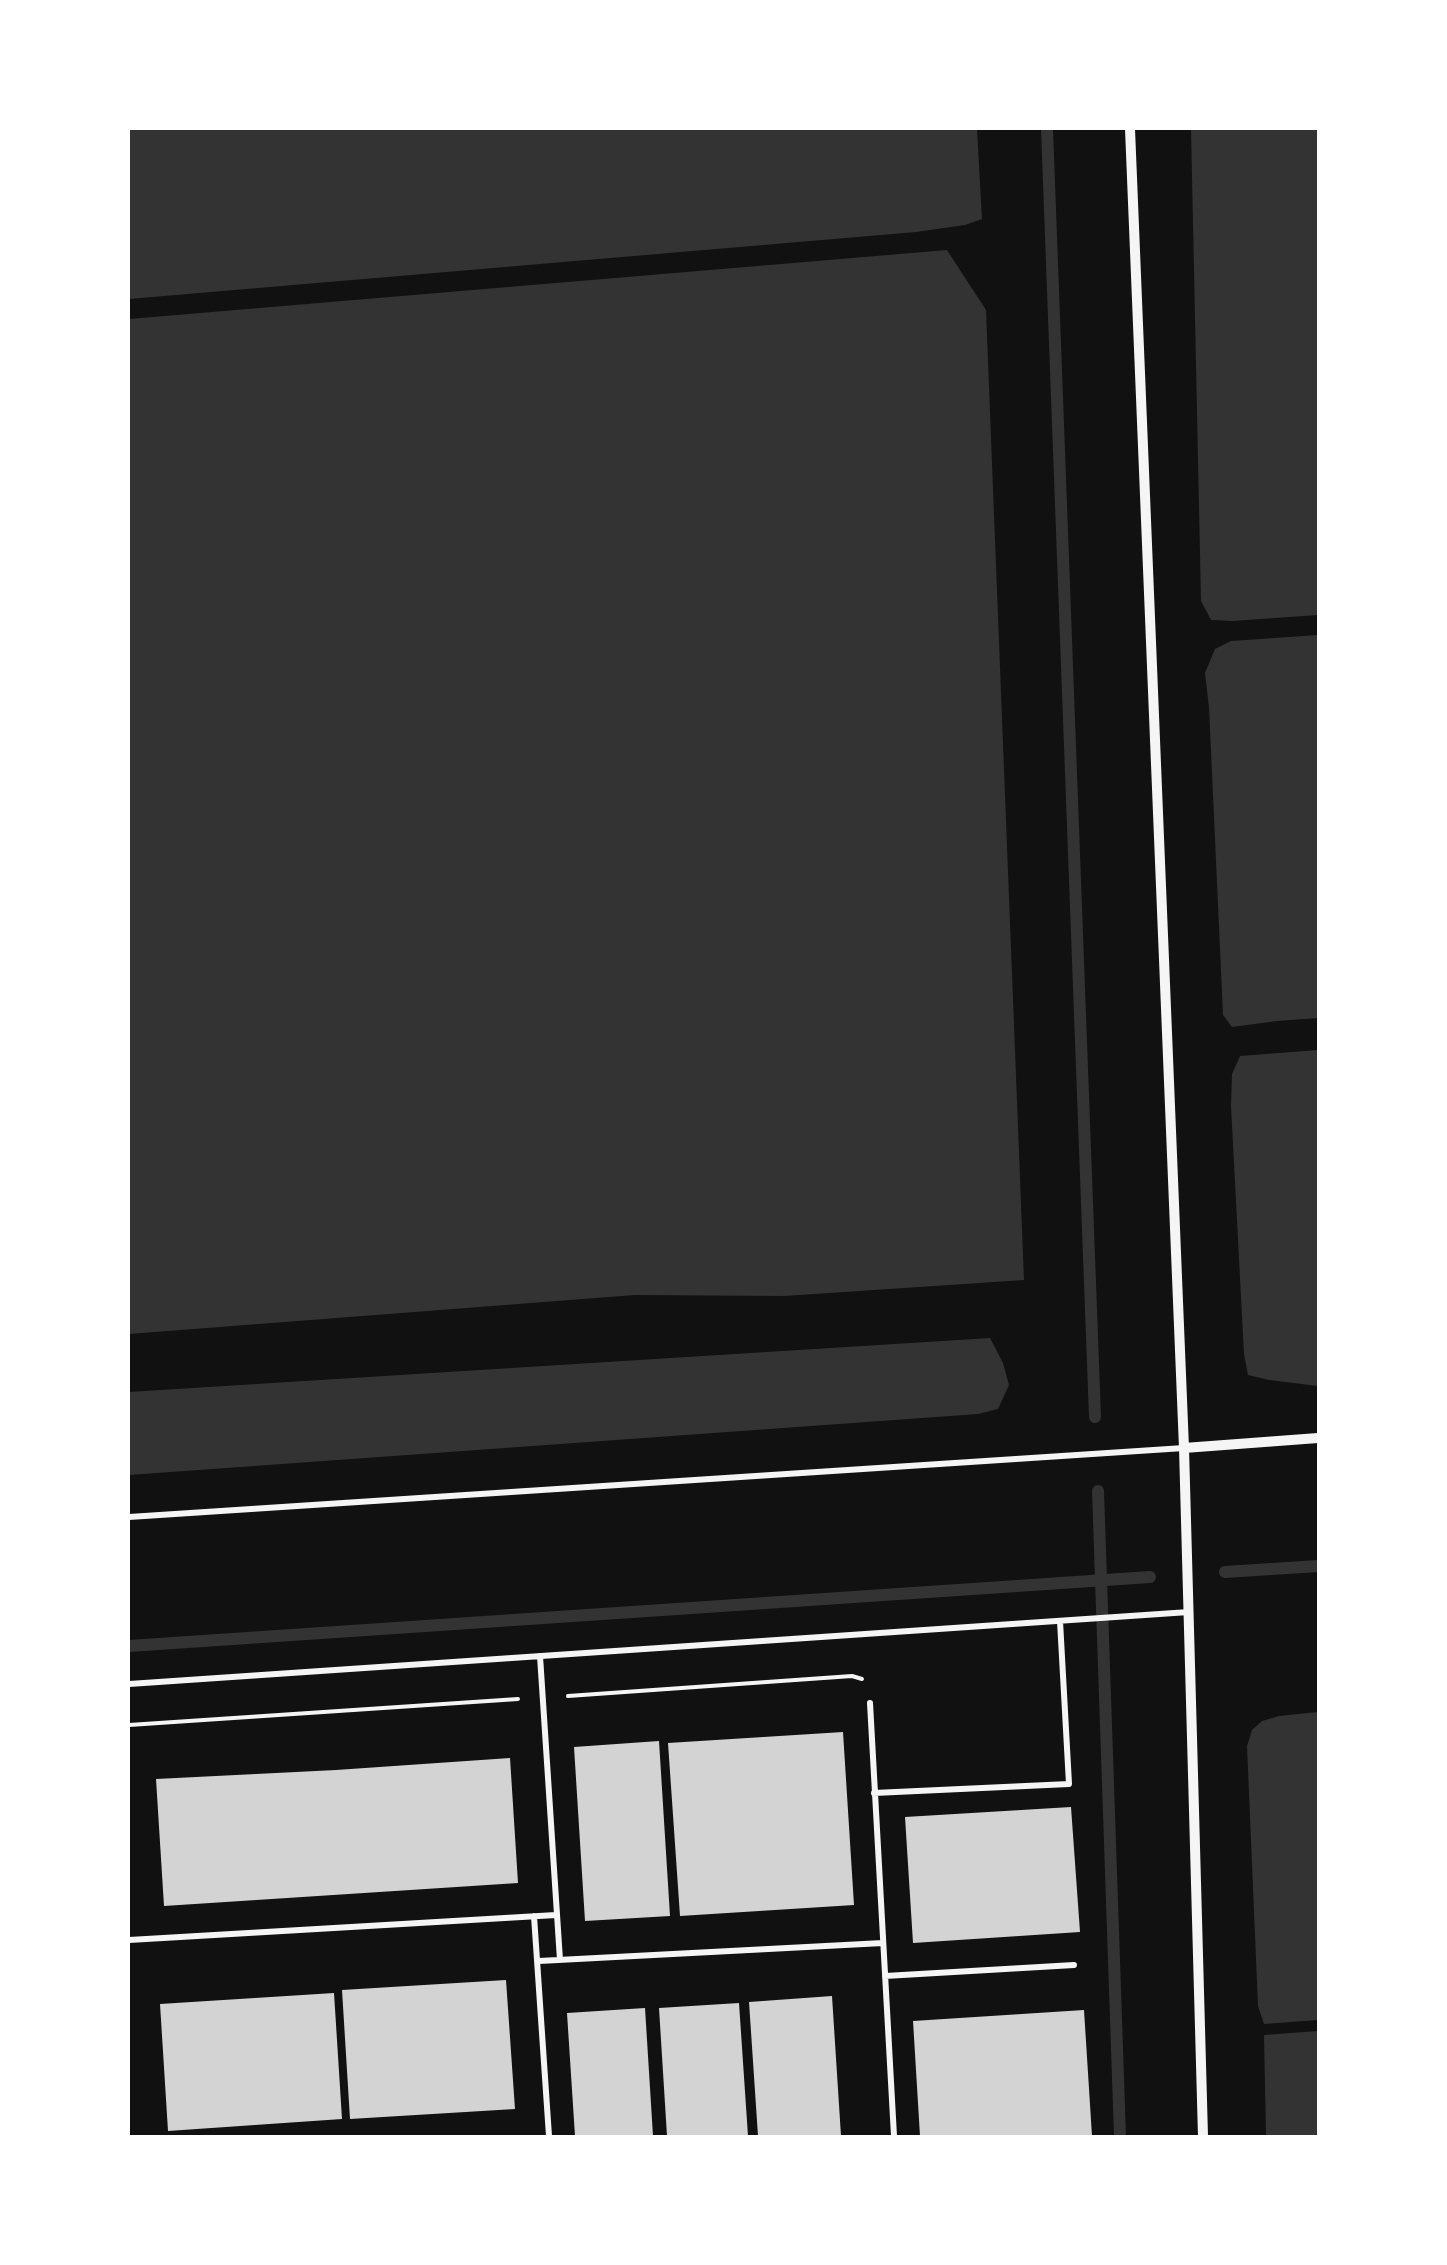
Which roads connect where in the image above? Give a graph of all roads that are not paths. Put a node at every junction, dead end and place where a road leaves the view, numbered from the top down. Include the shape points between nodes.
1 (1130, 129) edge
2 (1318, 1438) edge
3 (1184, 1448) junction
4 (129, 1517) edge
5 (1189, 1612) junction
6 (1060, 1621) junction
7 (540, 1656) junction
8 (129, 1684) edge
9 (870, 1703) dead end
10 (874, 1793) junction
11 (556, 1915) junction
12 (534, 1916) junction
13 (129, 1940) edge
14 (883, 1943) junction
15 (560, 1960) junction
16 (538, 1961) junction
17 (1074, 1965) dead end
18 (885, 1976) junction
19 (549, 2136) edge
20 (894, 2136) edge
21 (1203, 2136) edge

1 - 3 street
2 - 3 street
3 - 4 street
3 - 5 street
5 - 6 street
5 - 21 street
6 - 7 street
6 - 10 street via 1069,1784
7 - 8 street
7 - 11 street
9 - 10 street
10 - 14 street
11 - 12 street
11 - 15 street
12 - 13 street
12 - 16 street
14 - 15 street
14 - 18 street
15 - 16 street
16 - 19 street
17 - 18 street
18 - 20 street

